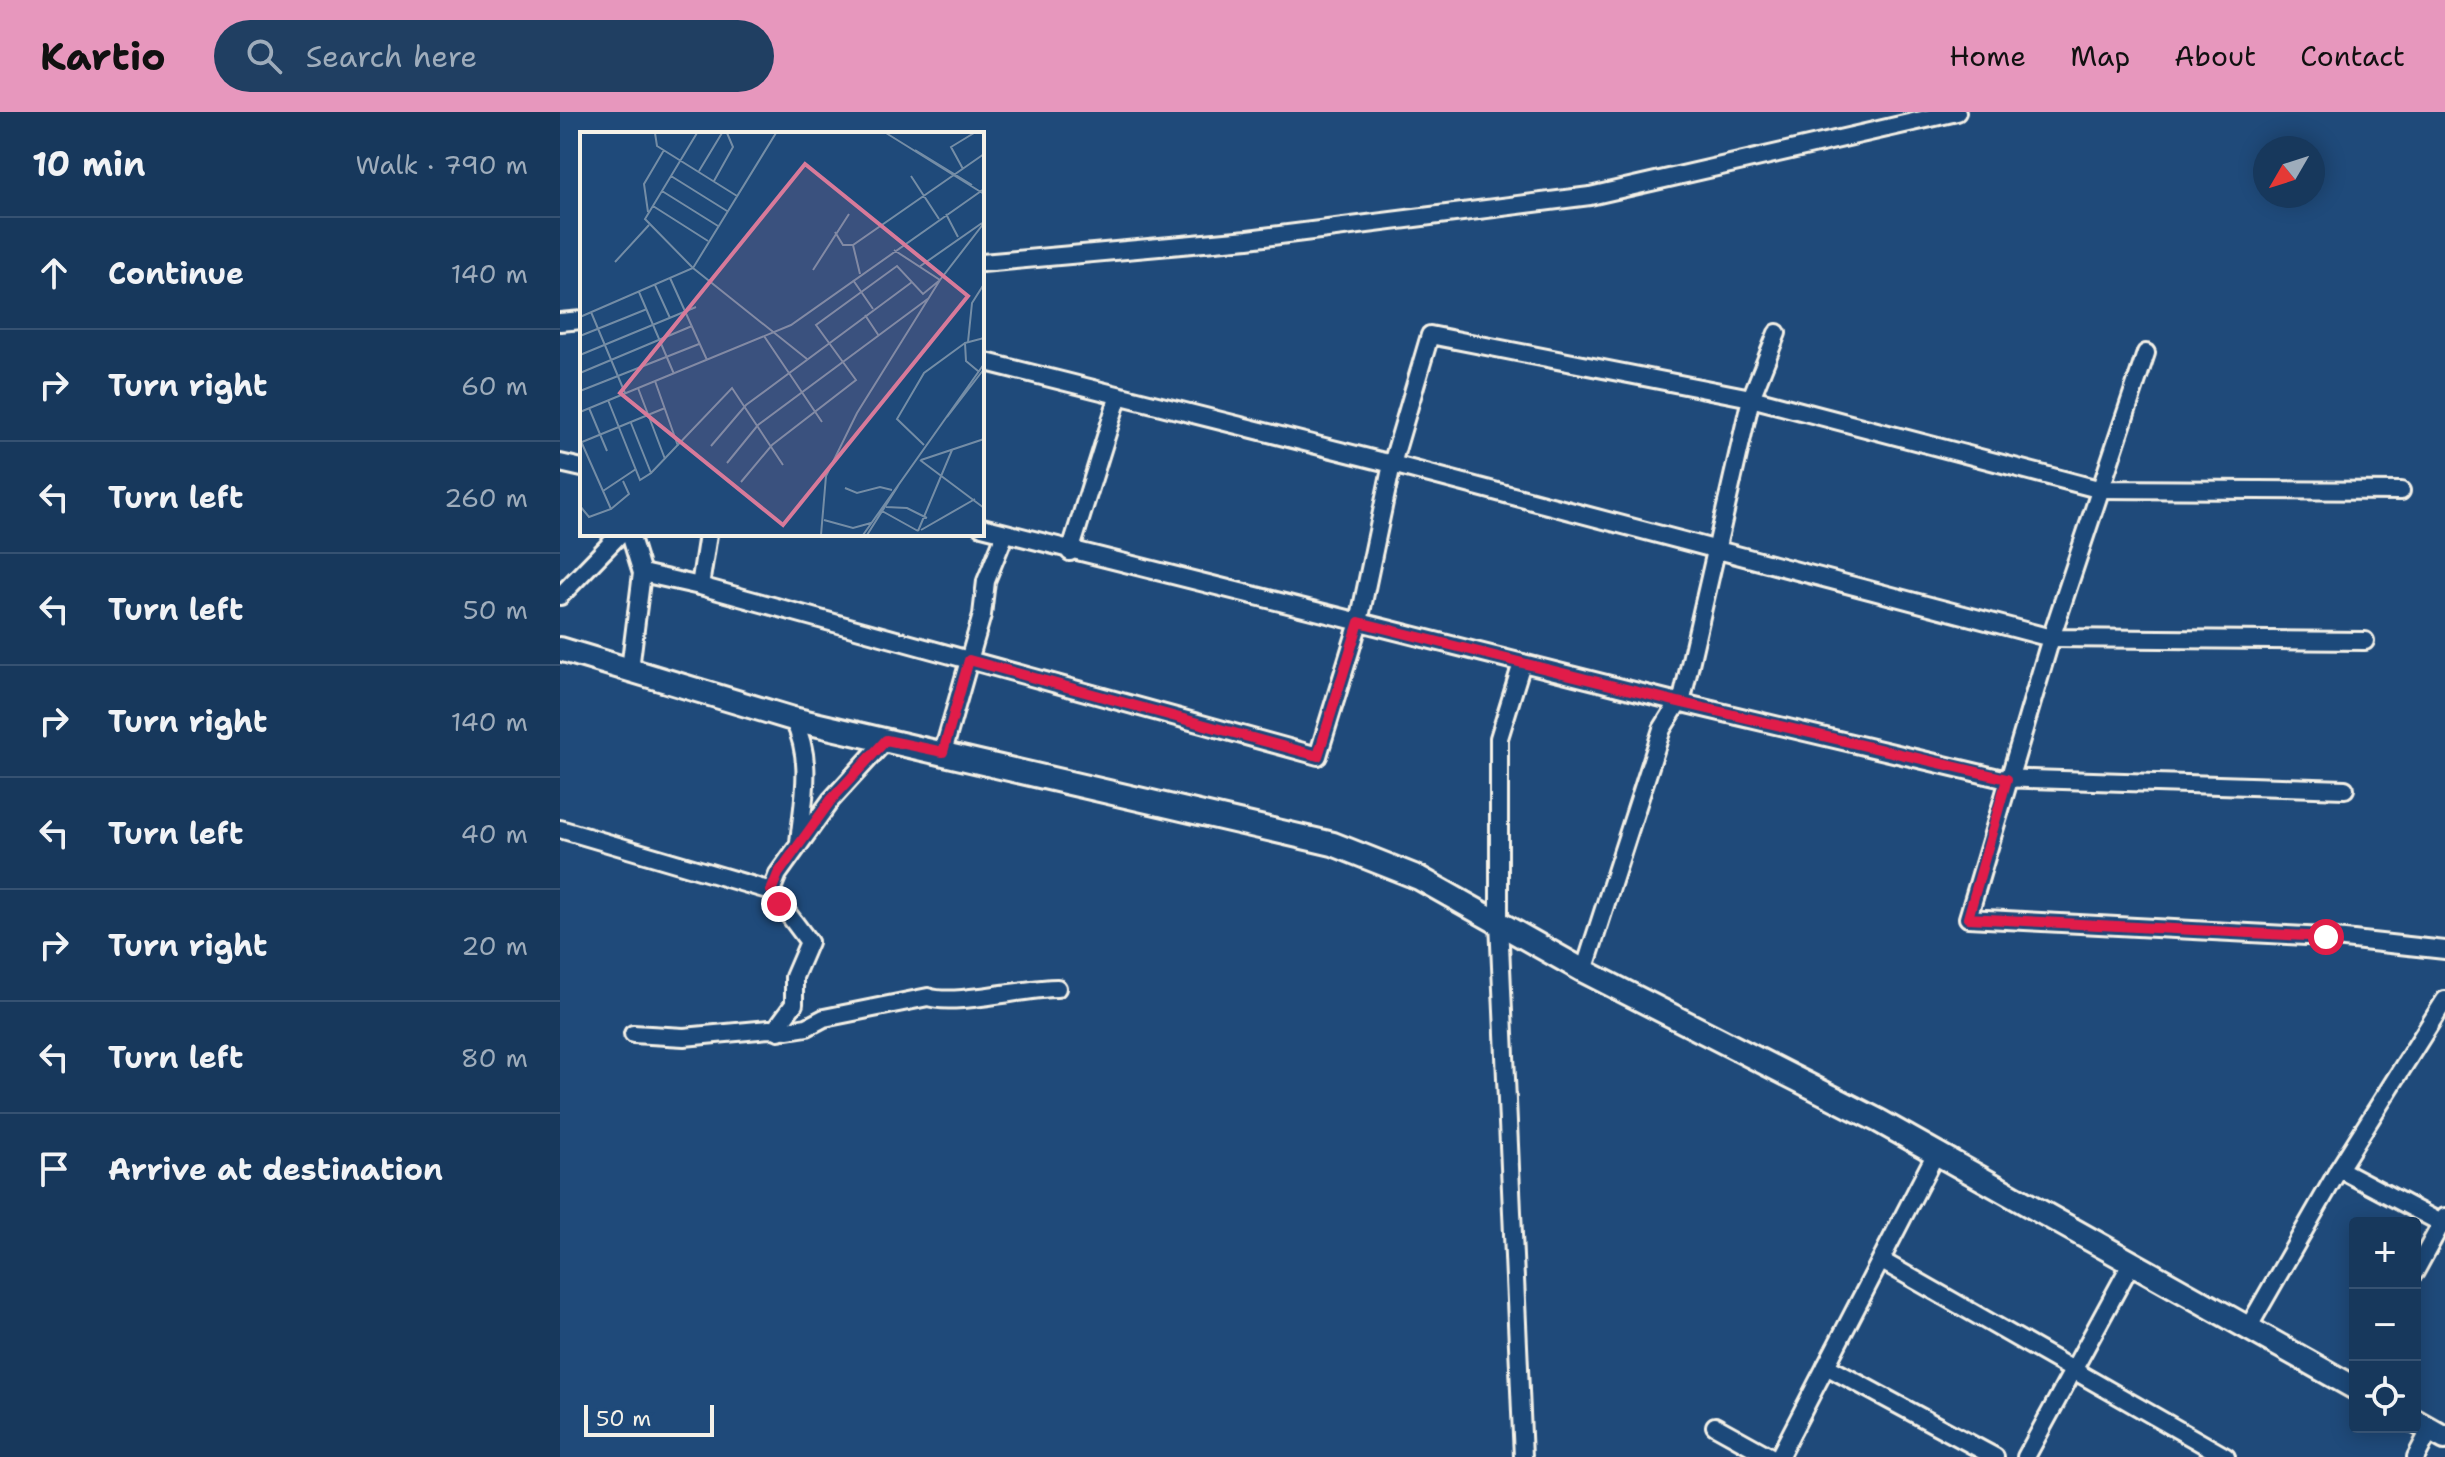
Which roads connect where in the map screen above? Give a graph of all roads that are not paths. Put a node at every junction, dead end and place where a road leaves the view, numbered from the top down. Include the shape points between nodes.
1 (1957, 112) edge
2 (984, 263) edge
3 (580, 320) edge
4 (560, 322) edge
5 (1777, 333) dead end
6 (2146, 353) dead end
7 (984, 362) edge
8 (1118, 398) junction
9 (1751, 398) junction
10 (560, 463) edge
11 (1392, 464) junction
12 (580, 468) edge
13 (2098, 489) junction
14 (2401, 491) dead end
15 (984, 528) edge
16 (1005, 534) junction
17 (618, 536) edge
18 (631, 536) edge
19 (708, 536) edge
20 (1716, 551) junction
21 (1070, 552) junction
22 (642, 573) junction
23 (700, 586) junction
24 (560, 596) edge
25 (1359, 622) junction
26 (2051, 638) junction
27 (2365, 641) dead end
28 (560, 649) edge
29 (969, 660) junction
30 (1522, 663) junction
31 (630, 669) junction
32 (1678, 702) junction
33 (793, 719) junction
34 (886, 740) junction
35 (943, 752) junction
36 (2007, 779) junction
37 (2345, 789) dead end
38 (560, 829) edge
39 (799, 849) junction
40 (771, 891) junction
41 (1499, 922) junction
42 (2445, 950) edge
43 (1584, 971) junction
44 (1057, 988) dead end
45 (2445, 1000) edge
46 (779, 1031) junction
47 (633, 1034) dead end
48 (1936, 1153) junction
49 (2339, 1169) junction
50 (2444, 1222) edge
51 (1882, 1261) junction
52 (2132, 1262) junction
53 (2421, 1262) edge
54 (2248, 1328) junction
55 (1826, 1366) junction
56 (2074, 1368) junction
57 (2349, 1383) edge
58 (1715, 1426) dead end
59 (2430, 1430) edge
60 (1523, 1457) edge
61 (1771, 1457) edge
62 (1779, 1457) edge
63 (1995, 1457) edge
64 (2026, 1457) edge
65 (2226, 1457) edge
66 (2416, 1457) edge

1 - 2 street via 1590,196 1248,239
3 - 4 street
5 - 9 street
6 - 13 street
7 - 8 street
8 - 11 street
8 - 21 street
9 - 11 street via 1430,335
9 - 13 street
9 - 20 street
10 - 12 street
11 - 20 street
11 - 25 street
13 - 14 street
13 - 26 street
15 - 16 street
16 - 21 street
16 - 29 street via 986,581
17 - 24 street
18 - 22 street
19 - 23 street
20 - 26 street
20 - 32 street
21 - 25 street
22 - 23 street
22 - 31 street
23 - 29 street
25 - 29 street via 1318,756
25 - 30 street
26 - 27 street
26 - 36 street
28 - 31 street
29 - 35 street
30 - 32 street
30 - 41 street via 1499,738
31 - 33 street
32 - 36 street
32 - 43 street via 1662,729
33 - 34 street
33 - 39 street via 804,743 807,773
34 - 35 street
34 - 39 street via 838,791
35 - 41 street via 1333,844 1419,878
36 - 37 street
36 - 42 street via 1968,918 2317,937
38 - 40 street
39 - 40 street
40 - 46 street via 809,942 794,977 794,1004
41 - 43 street
41 - 60 street
43 - 48 street
44 - 46 street via 940,1002 928,997
45 - 49 street
46 - 47 street via 684,1037
48 - 51 street
48 - 52 street
49 - 50 street
49 - 54 street
50 - 53 street
51 - 55 street
51 - 56 street
52 - 54 street
52 - 56 street
54 - 57 street
55 - 62 street
55 - 63 street
56 - 64 street
56 - 65 street
58 - 61 street
59 - 66 street

